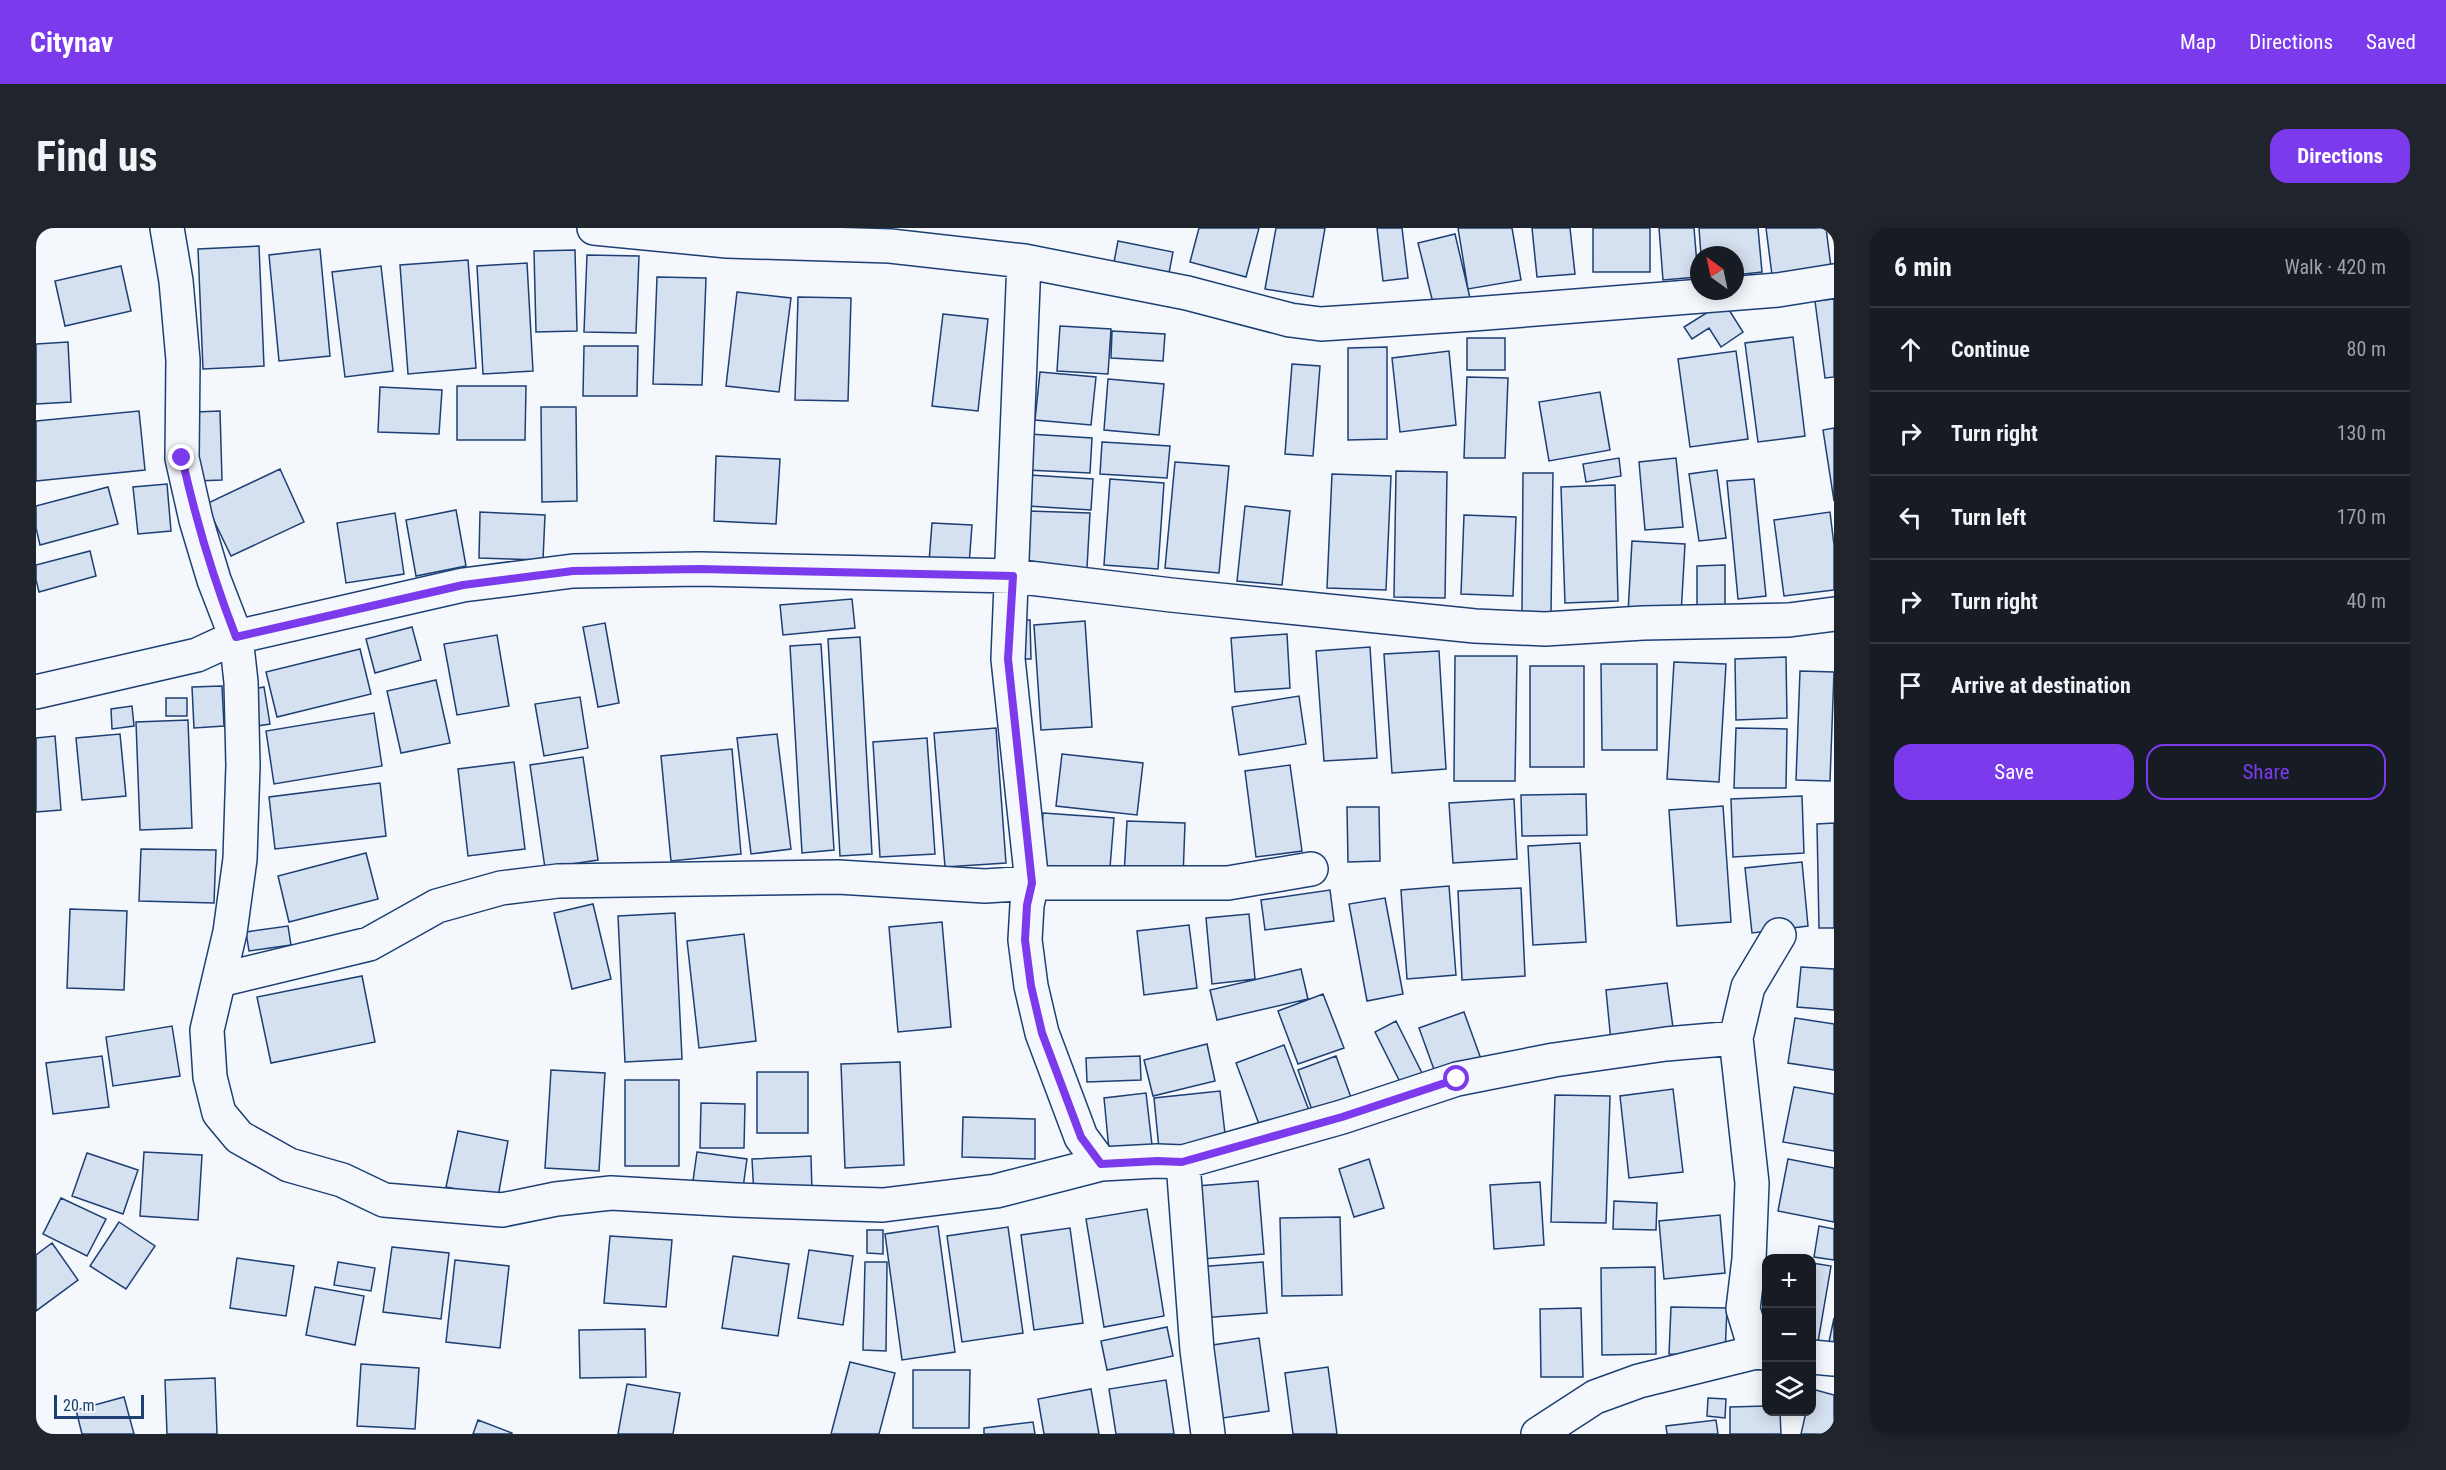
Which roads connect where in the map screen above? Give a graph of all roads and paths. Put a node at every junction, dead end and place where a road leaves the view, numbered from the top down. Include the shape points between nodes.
1 (167, 228) edge
2 (594, 228) edge
3 (1024, 261) junction
4 (1834, 281) edge
5 (1013, 576) junction
6 (1834, 614) edge
7 (236, 637) junction
8 (36, 692) edge
9 (1311, 869) dead end
10 (1032, 883) junction
11 (1779, 935) dead end
12 (219, 980) junction
13 (1736, 1038) junction
14 (1081, 1137) junction
15 (1182, 1162) junction
16 (1101, 1164) junction
17 (1066, 1172) junction
18 (1761, 1352) edge
19 (1816, 1357) edge
20 (1834, 1359) edge
21 (1208, 1434) edge
22 (1538, 1434) edge

1 - 7 street via 183,360 182,458 213,580
2 - 3 street via 727,241 890,246
3 - 4 street via 1321,324 1778,290
3 - 5 street
5 - 6 street via 1475,626 1545,628 1789,620
5 - 7 street via 700,569 573,571 463,585
5 - 10 street via 1008,659
7 - 8 street via 197,655
7 - 12 street via 243,765 240,859
9 - 10 street via 1228,883
10 - 12 street via 985,886 838,877 558,881 501,888 437,906 369,944
10 - 14 street via 1025,940 1031,986 1042,1033
11 - 13 street via 1748,987
12 - 17 street via 207,1030 210,1077 219,1113 239,1137 289,1164 342,1180 384,1200 502,1210 611,1192 883,1204 996,1191
13 - 15 street via 1576,1057 1457,1079 1342,1117
13 - 18 street via 1752,1183 1743,1310
14 - 16 street
14 - 17 street
15 - 16 street
15 - 21 street
16 - 17 street
18 - 22 street via 1639,1381 1595,1397
19 - 20 street

